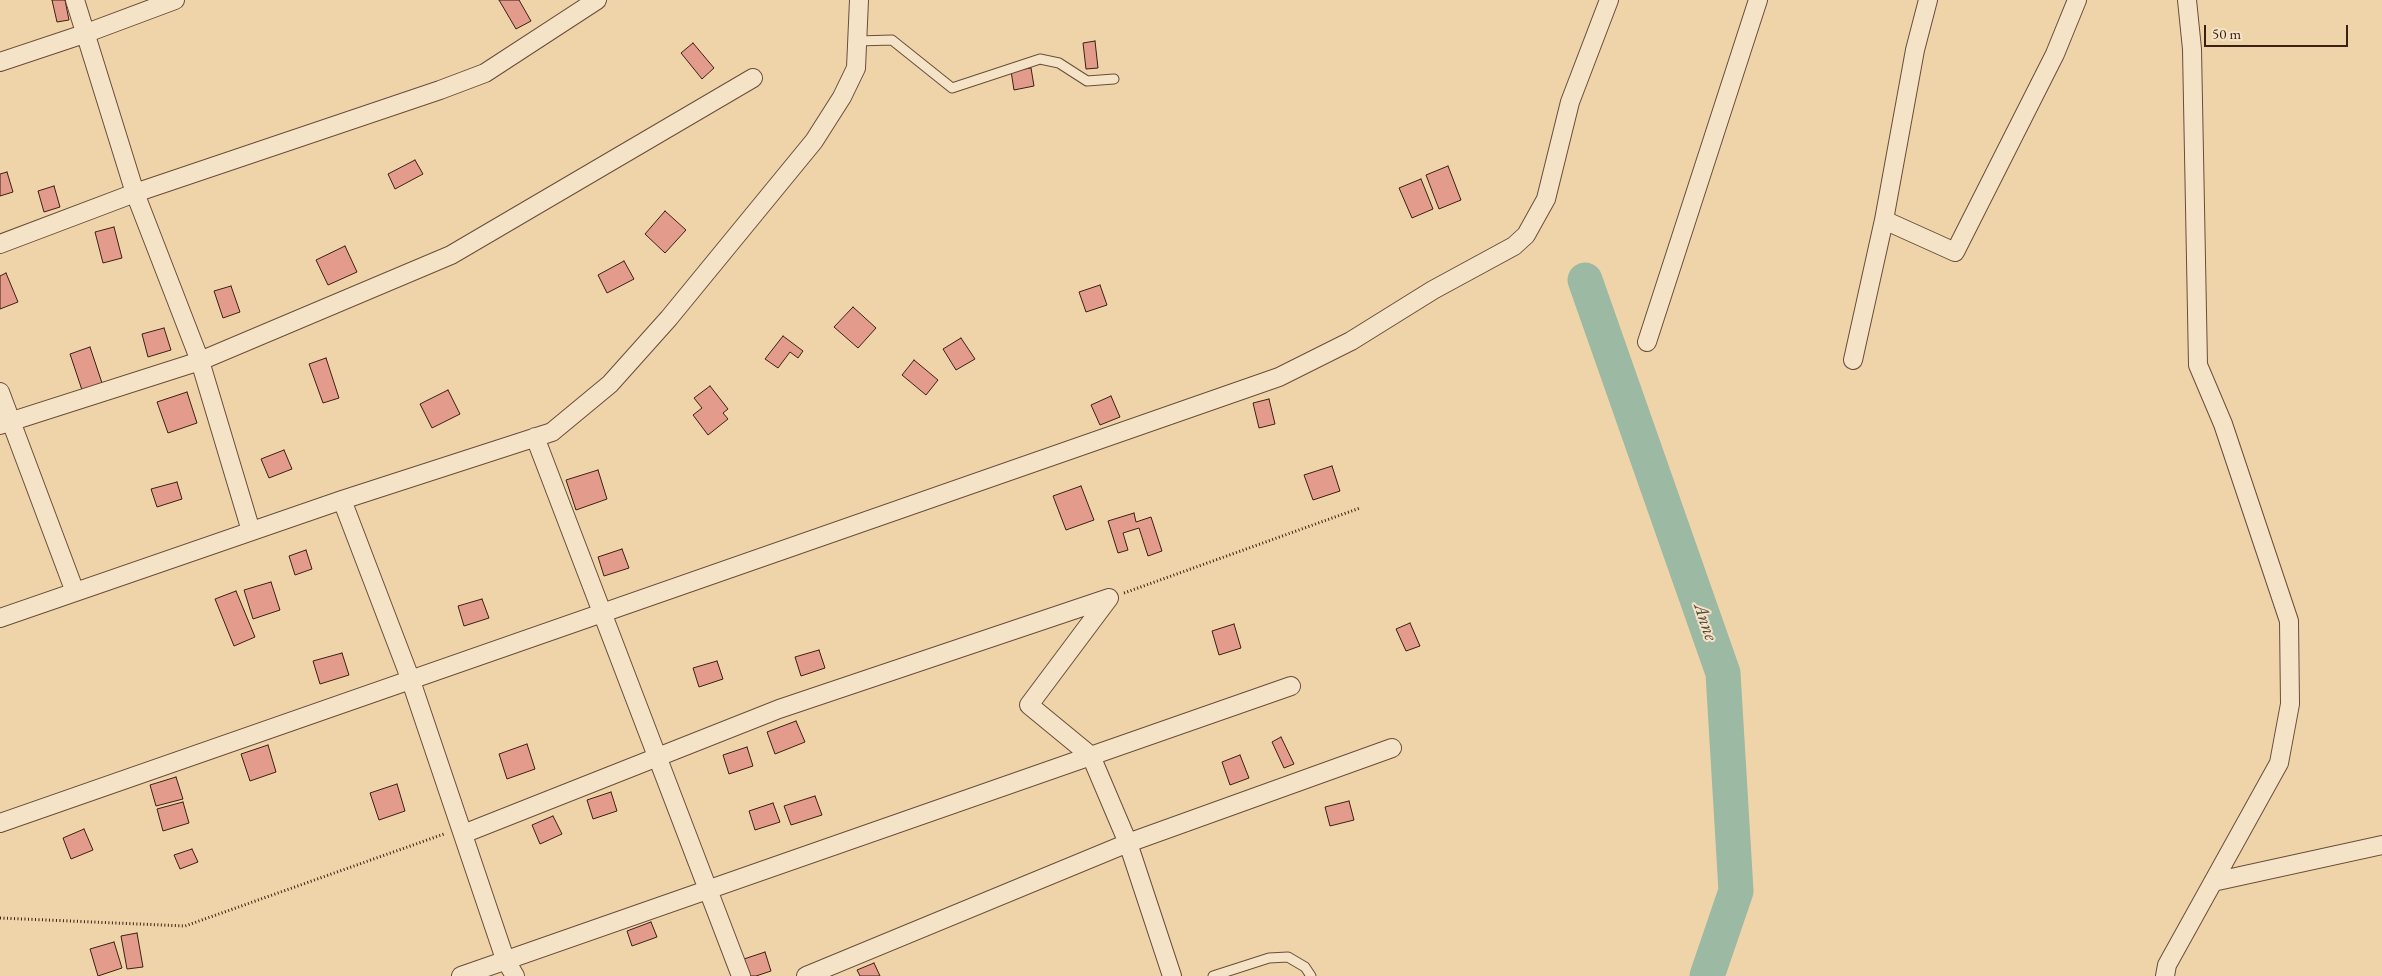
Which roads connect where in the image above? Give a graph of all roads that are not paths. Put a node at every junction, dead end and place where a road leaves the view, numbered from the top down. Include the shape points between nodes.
1 (76, 0) edge
2 (175, 0) edge
3 (597, 0) edge
4 (859, 0) edge
5 (1609, 0) edge
6 (1758, 0) edge
7 (1928, 0) edge
8 (2077, 0) edge
9 (2187, 0) edge
10 (84, 34) junction
11 (858, 41) junction
12 (0, 62) edge
13 (753, 78) dead end
14 (1114, 78) dead end
15 (135, 193) junction
16 (1884, 220) junction
17 (0, 244) edge
18 (1647, 342) dead end
19 (200, 360) junction
20 (1853, 360) dead end
21 (0, 392) edge
22 (6, 422) edge
23 (535, 437) junction
24 (342, 500) junction
25 (251, 531) junction
26 (75, 592) junction
27 (603, 612) junction
28 (0, 618) edge
29 (410, 678) junction
30 (1291, 686) dead end
31 (1392, 748) dead end
32 (1091, 756) junction
33 (658, 757) junction
34 (0, 822) edge
35 (462, 831) junction
36 (1128, 843) junction
37 (2382, 845) edge
38 (2213, 882) junction
39 (708, 888) junction
40 (505, 959) junction
41 (461, 976) edge
42 (515, 976) edge
43 (741, 976) edge
44 (806, 976) edge
45 (1172, 976) edge
46 (1213, 976) edge
47 (1311, 976) edge
48 (2165, 976) edge

1 - 10 street
2 - 10 street
3 - 15 street via 485,73
4 - 11 street
5 - 27 street via 1570,102 1546,199 1526,235 1514,246 1279,377
6 - 18 street
7 - 16 street via 1915,50
8 - 16 street via 2055,54 1955,252
9 - 38 street via 2193,77 2198,365 2223,424 2289,621 2290,704 2279,763
10 - 12 street
10 - 15 street
11 - 14 lane via 892,40 952,88 1040,59 1059,63 1087,80
11 - 23 street via 856,68 842,96 814,141 769,197 610,384 552,432
13 - 19 street via 451,255
15 - 17 street
15 - 19 street
16 - 20 street
19 - 22 street
19 - 25 street
21 - 22 street
22 - 26 street
23 - 24 street
23 - 27 street
24 - 25 street
24 - 29 street
25 - 26 street
26 - 28 street
27 - 29 street
27 - 33 street
29 - 34 street
29 - 35 street
30 - 32 street
31 - 36 street
32 - 33 street via 1028,705 1109,598 779,709
32 - 36 street
32 - 39 street
33 - 35 street
33 - 39 street
35 - 40 street
36 - 44 street
36 - 45 street
37 - 38 street
38 - 48 street via 2166,965
39 - 40 street
39 - 43 street
40 - 41 street
40 - 42 street
46 - 47 lane via 1269,958 1288,957 1305,966

